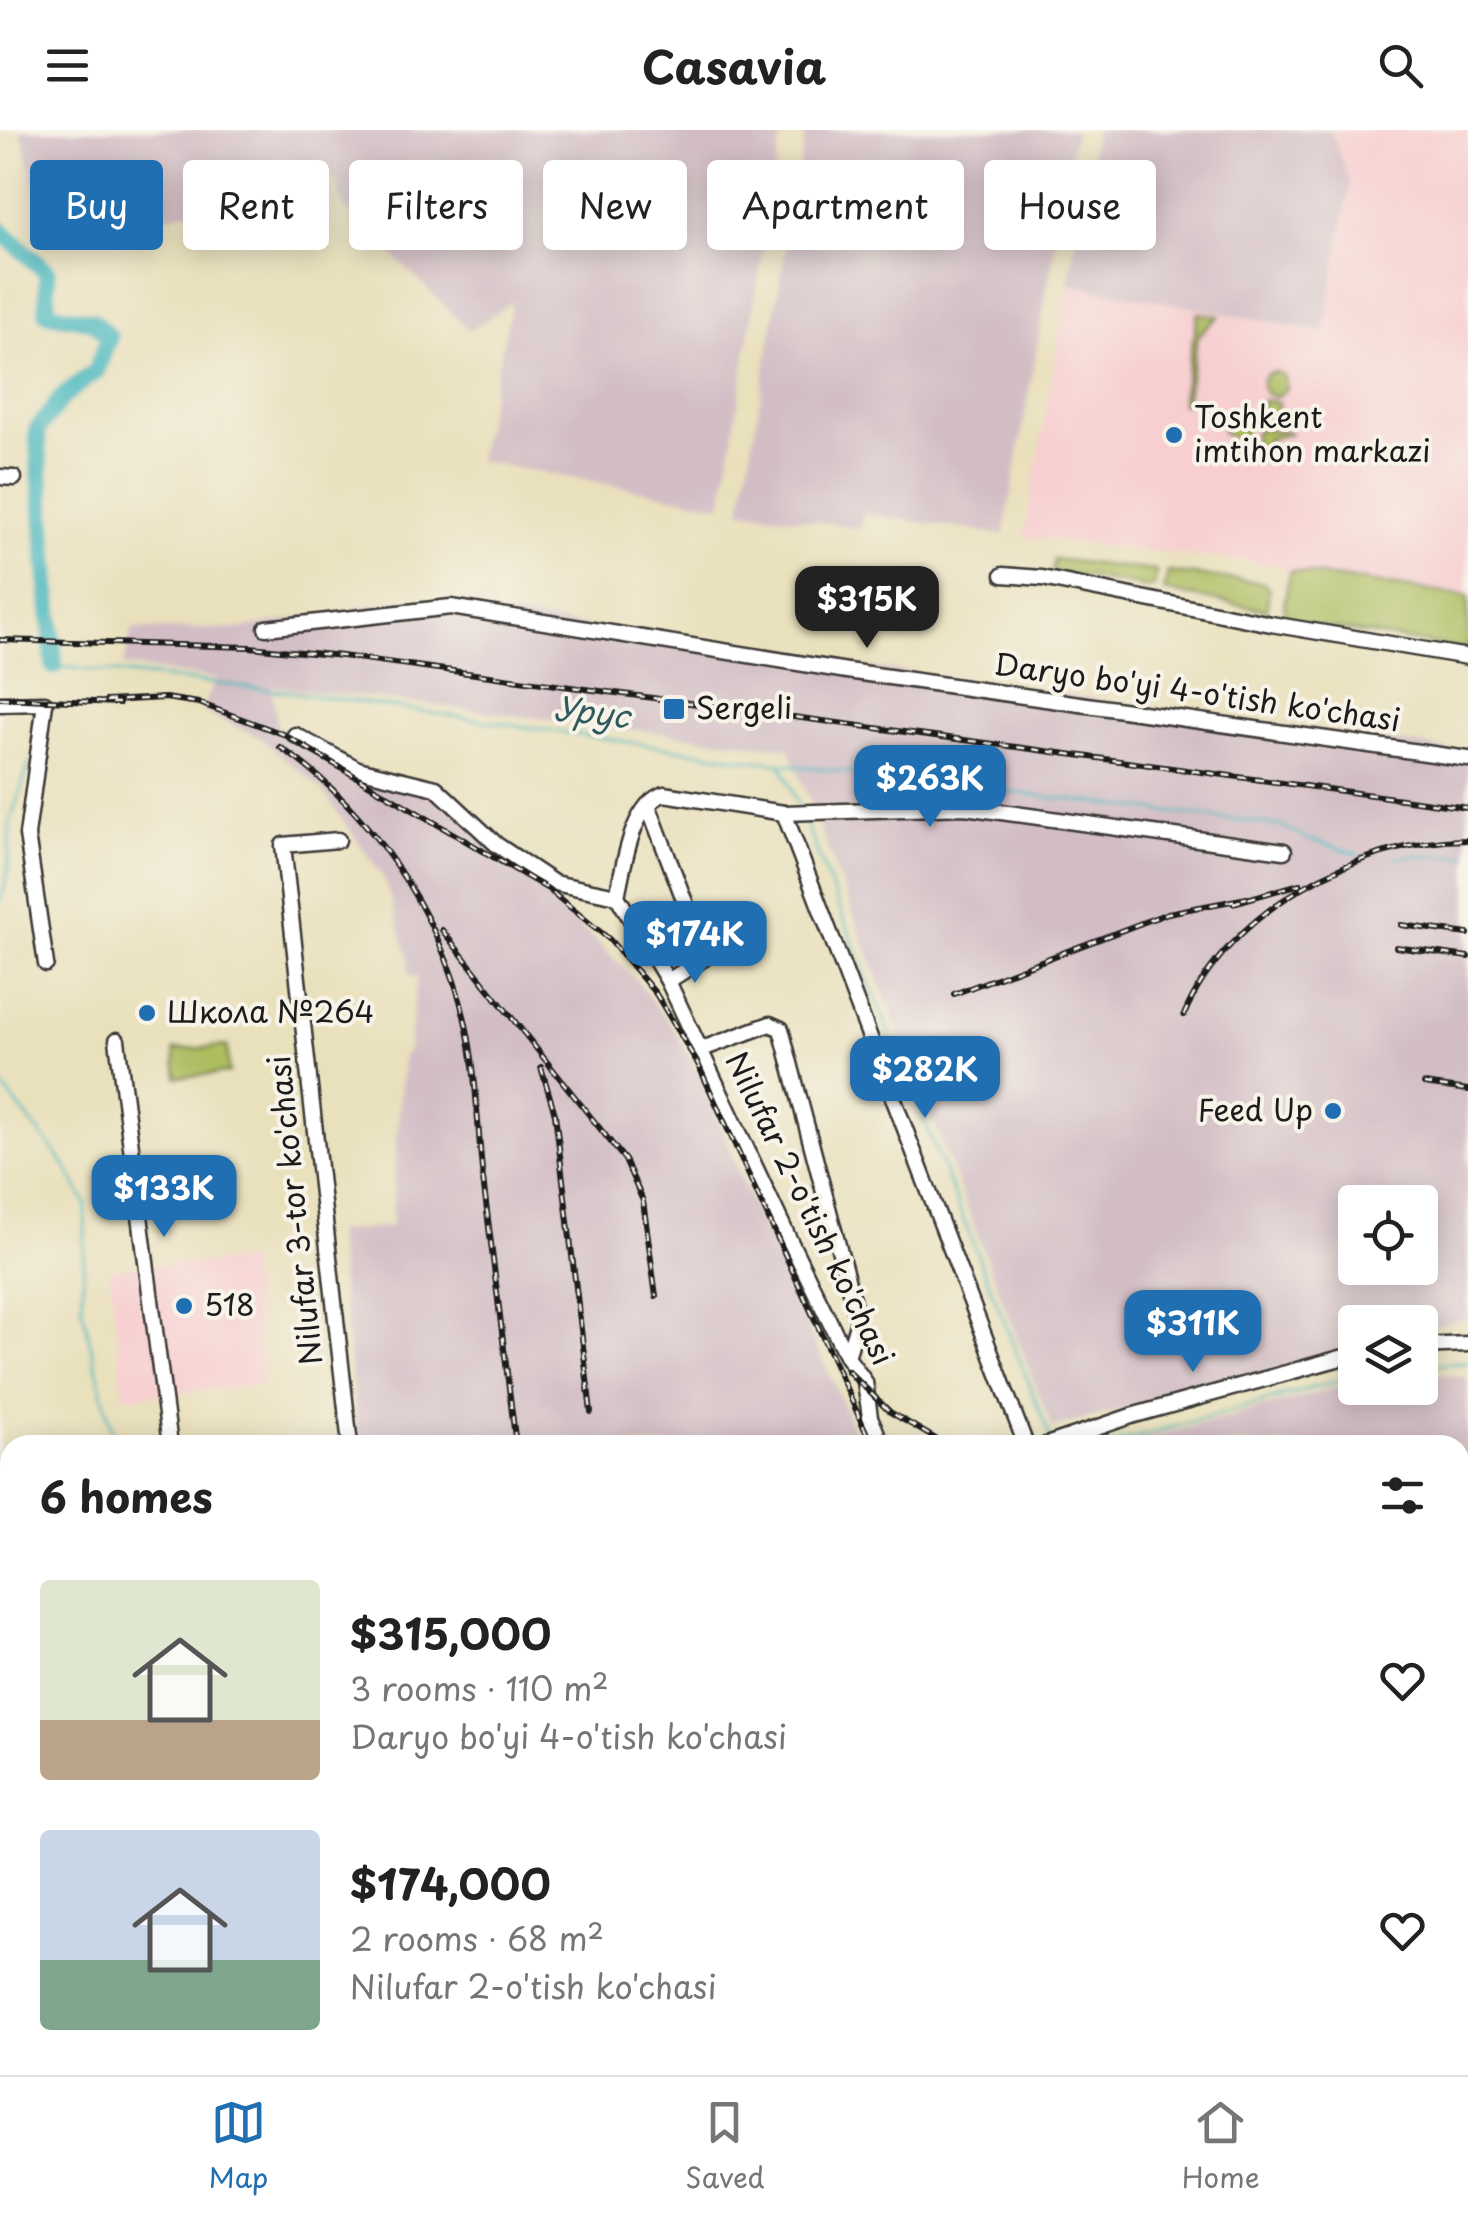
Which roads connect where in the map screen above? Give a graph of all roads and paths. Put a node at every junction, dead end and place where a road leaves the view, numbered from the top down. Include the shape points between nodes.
1 (1003, 575) dead end
2 (266, 628) dead end
3 (1468, 657) edge
4 (0, 704) edge
5 (295, 735) dead end
6 (1468, 759) edge
7 (648, 805) junction
8 (784, 813) junction
9 (338, 840) dead end
10 (1284, 851) dead end
11 (617, 896) junction
12 (46, 964) dead end
13 (668, 981) junction
14 (117, 1040) dead end
15 (702, 1049) junction
16 (1468, 1344) edge
17 (1438, 1345) edge
18 (847, 1357) junction
19 (1338, 1359) edge
20 (169, 1435) edge
21 (349, 1435) edge
22 (878, 1435) edge
23 (1022, 1435) edge
24 (1076, 1435) edge

1 - 3 street
2 - 6 street, Daryo bo'yi 4-o'tish ko'chasi via 451,607
4 - 12 street via 45,703 27,835
5 - 11 street via 358,769 436,788 498,845 554,883
7 - 8 street via 664,794
7 - 11 street
7 - 13 street via 706,957
8 - 10 street via 965,807
8 - 23 street
9 - 21 street, Nilufar 3-tor ko'chasi via 283,845
11 - 13 street, Nilufar 2-o'tish ko'chasi
13 - 15 street, Nilufar 2-o'tish ko'chasi
14 - 20 street
15 - 18 street, Nilufar 2-o'tish ko'chasi
15 - 18 street via 770,1024 781,1029 858,1321
16 - 17 street
18 - 22 street, Nilufar 2-o'tish ko'chasi via 864,1382
19 - 24 street

